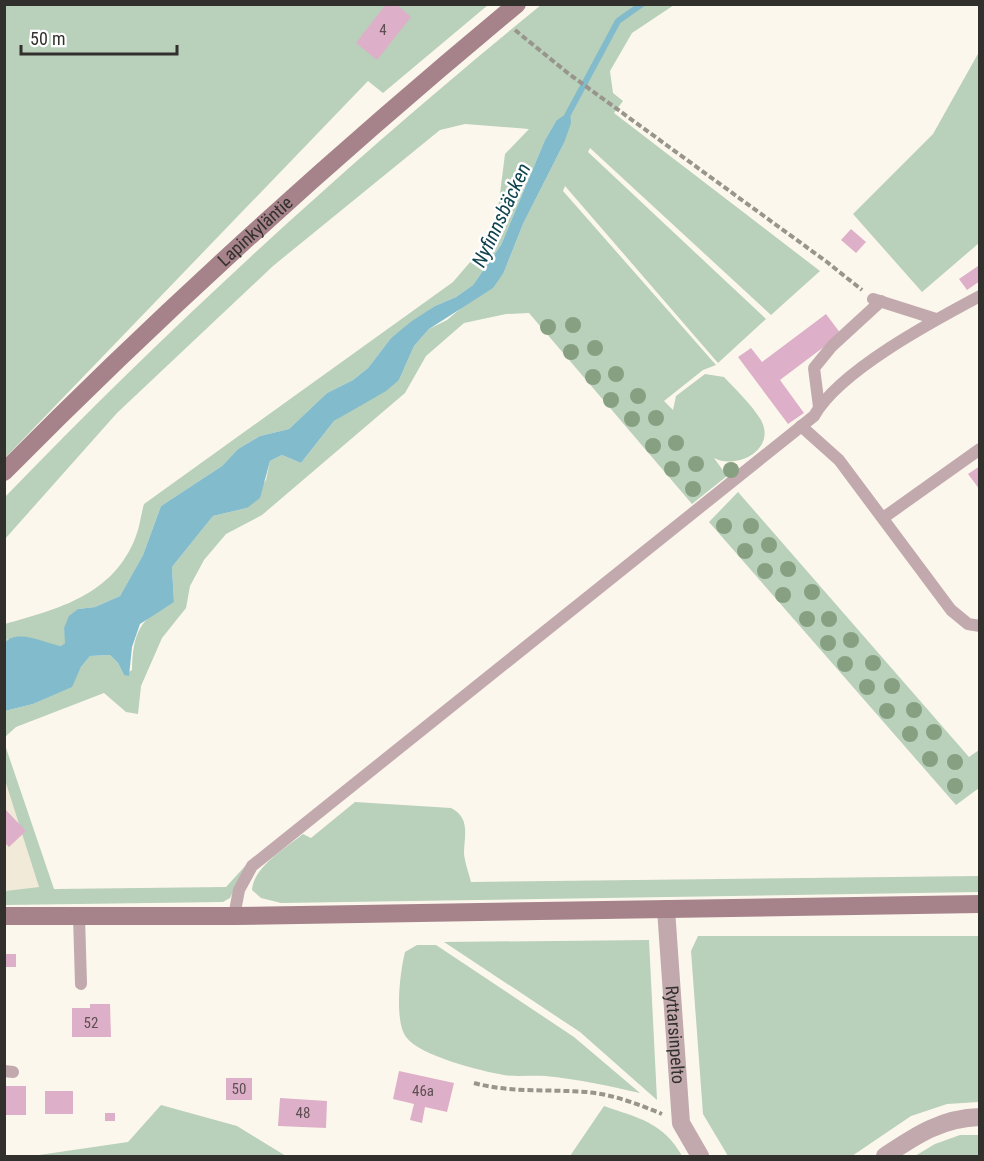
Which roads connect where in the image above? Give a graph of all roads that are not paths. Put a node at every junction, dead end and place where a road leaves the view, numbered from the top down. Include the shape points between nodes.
1 (510, 10) edge
2 (980, 296) edge
3 (936, 319) junction
4 (819, 407) junction
5 (801, 426) junction
6 (980, 449) edge
7 (4, 472) edge
8 (883, 518) junction
9 (980, 626) edge
10 (980, 904) edge
11 (666, 909) junction
12 (4, 916) edge
13 (79, 916) junction
14 (234, 916) junction
15 (81, 984) dead end
16 (980, 1117) edge
17 (700, 1156) edge
18 (885, 1156) edge

1 - 7 street, Lapinkyläntie via 261,226
2 - 3 lane
3 - 4 lane via 890,348 824,398
3 - 4 lane via 876,300 814,368
4 - 5 lane via 814,417
5 - 8 lane via 839,460
5 - 14 lane via 252,866 239,890
6 - 8 lane
8 - 9 lane via 951,610 968,624
10 - 11 street
11 - 14 street
11 - 17 street, Ryttarsinpelto via 681,1124
12 - 13 street
13 - 14 street
13 - 15 lane
16 - 18 street via 930,1127

